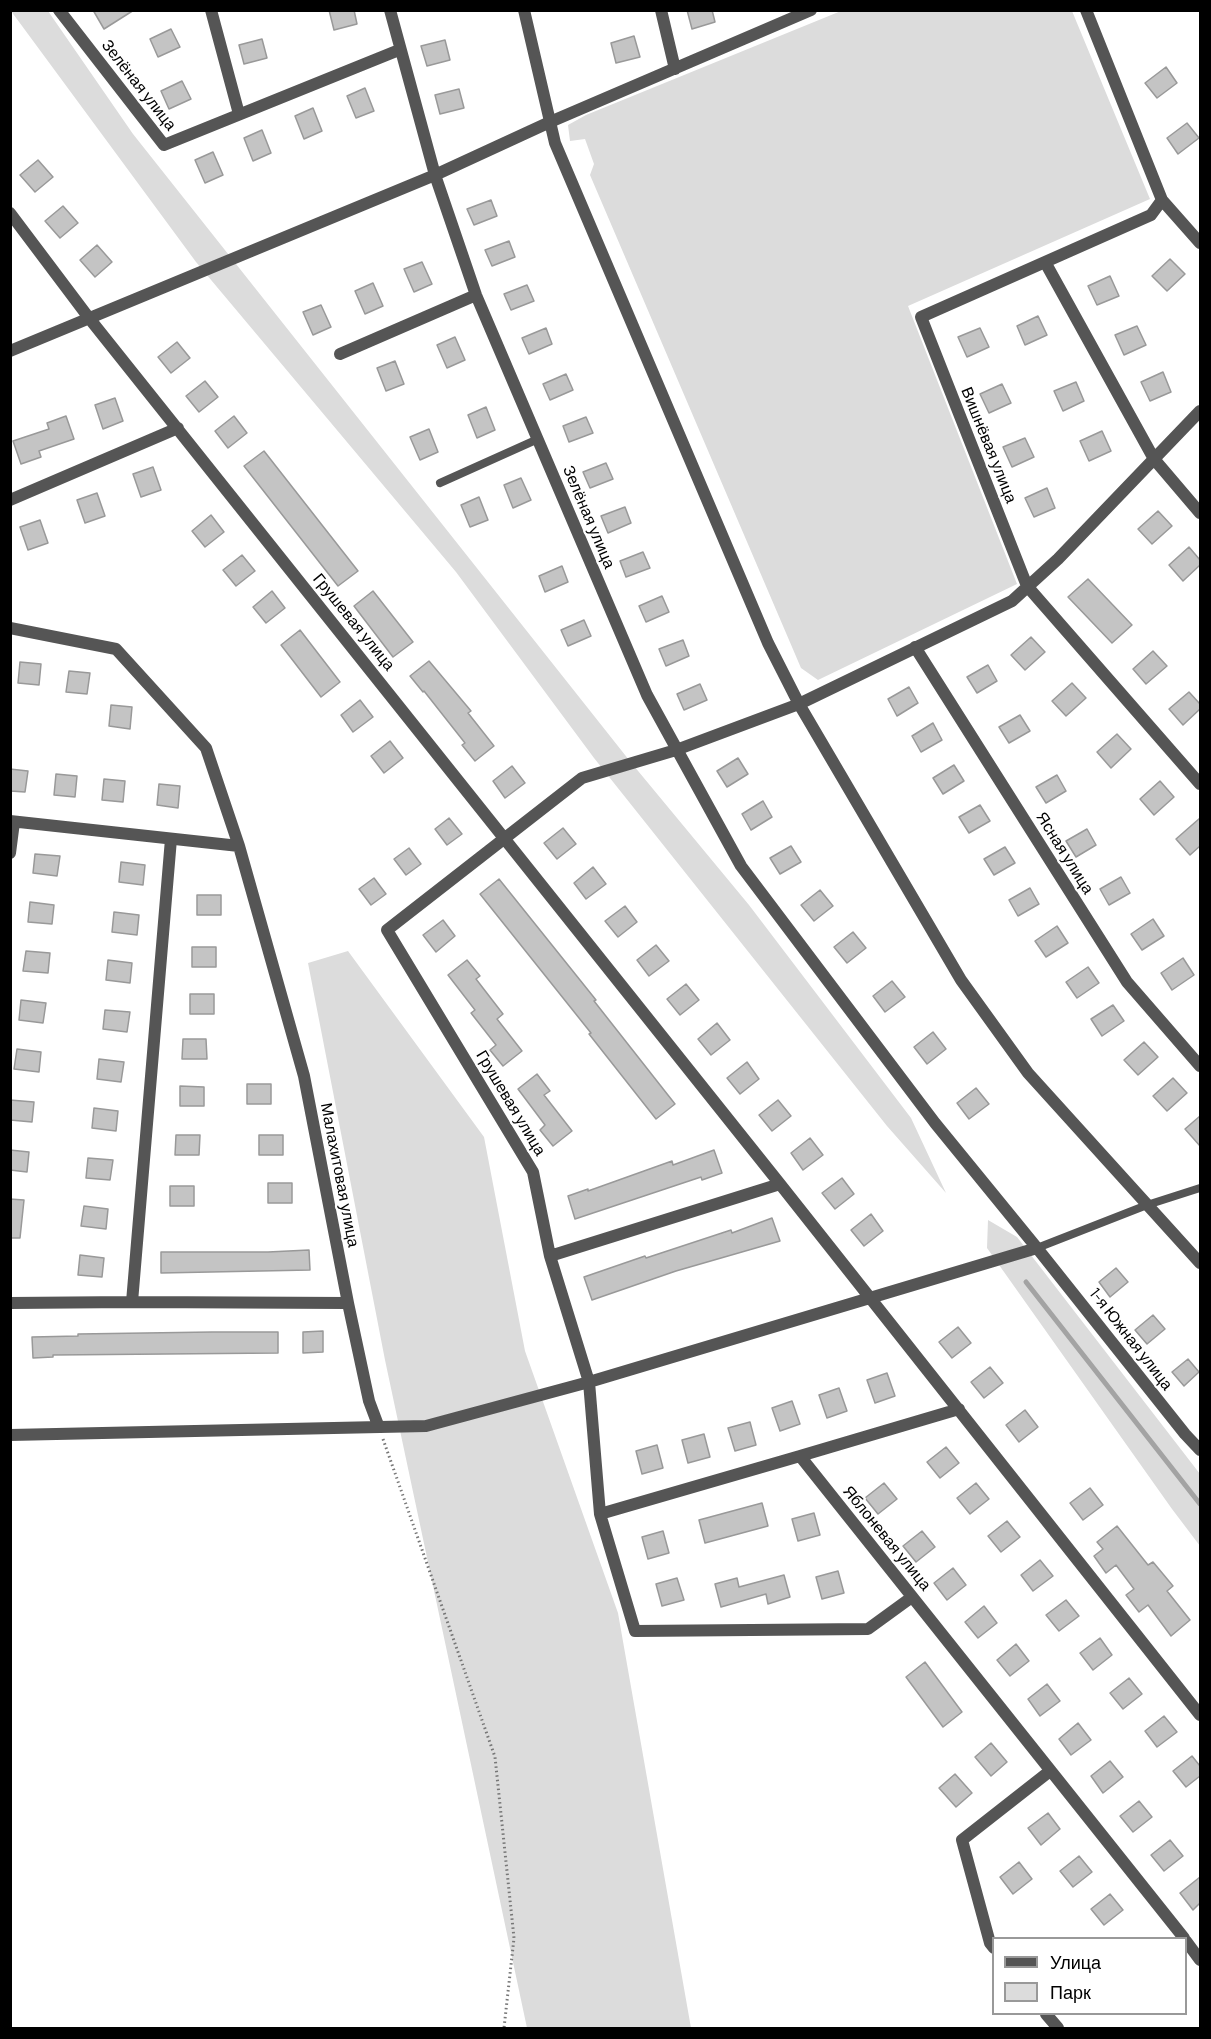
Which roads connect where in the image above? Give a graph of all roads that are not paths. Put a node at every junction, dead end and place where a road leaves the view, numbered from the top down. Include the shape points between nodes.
1 (59, 10) edge
2 (212, 10) edge
3 (390, 10) edge
4 (524, 10) edge
5 (661, 10) edge
6 (811, 10) edge
7 (1086, 10) edge
8 (399, 50) junction
9 (675, 69) junction
10 (239, 114) junction
11 (550, 122) junction
12 (435, 174) junction
13 (1162, 200) junction
14 (10, 213) edge
15 (15, 227) edge
16 (1200, 243) edge
17 (1045, 262) junction
18 (476, 296) junction
19 (89, 318) junction
20 (10, 351) edge
21 (340, 354) dead end
22 (1200, 411) edge
23 (178, 428) junction
24 (538, 439) junction
25 (1154, 459) junction
26 (440, 483) dead end
27 (10, 500) edge
28 (1200, 513) edge
29 (1027, 586) junction
30 (10, 628) edge
31 (915, 647) junction
32 (799, 704) junction
33 (676, 750) junction
34 (1200, 784) edge
35 (12, 821) edge
36 (504, 837) junction
37 (171, 839) junction
38 (239, 846) junction
39 (10, 853) edge
40 (1200, 1066) edge
41 (780, 1184) junction
42 (1200, 1188) edge
43 (1147, 1205) junction
44 (1037, 1248) junction
45 (550, 1256) junction
46 (1200, 1263) edge
47 (870, 1297) junction
48 (132, 1302) junction
49 (10, 1303) edge
50 (348, 1304) junction
51 (589, 1382) junction
52 (959, 1409) junction
53 (378, 1425) junction
54 (10, 1435) edge
55 (1200, 1450) edge
56 (800, 1456) junction
57 (600, 1514) junction
58 (912, 1597) junction
59 (1200, 1715) edge
60 (1050, 1771) junction
61 (1183, 1937) edge
62 (1187, 1943) edge
63 (992, 1946) edge
64 (1200, 1960) edge
65 (1048, 2015) edge
66 (1058, 2028) edge

1 - 10 street, Зелёная улица via 164,145
2 - 10 street
3 - 8 street, Зелёная улица
4 - 11 street
5 - 9 street
6 - 9 street
7 - 13 street
8 - 10 street, Зелёная улица
8 - 12 street, Зелёная улица
9 - 11 street
11 - 12 street
11 - 32 street via 555,143 768,643
12 - 18 street, Зелёная улица
12 - 19 street
13 - 16 street
13 - 17 street via 1151,215
14 - 15 street, Грушевая улица
15 - 19 street, Грушевая улица
17 - 25 street
17 - 29 street, Вишнёвая улица via 921,317
18 - 21 street
18 - 24 street, Зелёная улица
19 - 20 street
19 - 23 street, Грушевая улица
22 - 25 street
23 - 27 street
23 - 36 street, Грушевая улица
24 - 26 lane
24 - 33 street, Зелёная улица via 647,694
25 - 28 street
25 - 29 street
29 - 31 street via 1012,601
29 - 34 street
30 - 38 street, Малахитовая улица via 116,649 206,748
31 - 32 street
31 - 40 street, Ясная улица via 1127,982
32 - 33 street
32 - 43 street via 960,980 1028,1073
33 - 36 street via 582,778
33 - 44 street, Зелёная улица via 741,866 935,1124
35 - 37 street
35 - 39 street
36 - 41 street, Грушевая улица
36 - 45 street, Грушевая улица via 387,930 533,1172
37 - 38 street
37 - 48 street
38 - 50 street, Малахитовая улица via 304,1076
41 - 45 street
41 - 47 street, Грушевая улица
42 - 43 lane
43 - 44 lane
43 - 46 street
44 - 47 street
44 - 55 street, 1-я Южная улица
45 - 51 street
47 - 51 street
47 - 52 street
48 - 49 street
48 - 50 street
50 - 53 street, Малахитовая улица
51 - 53 street via 426,1426
51 - 57 street
52 - 56 street
52 - 59 street
53 - 54 street
56 - 57 street
56 - 58 street, Яблоневая улица
57 - 58 street via 635,1631 868,1629
58 - 60 street, Яблоневая улица
60 - 61 street, Яблоневая улица
60 - 63 street via 962,1840
62 - 64 street, Яблоневая улица
65 - 66 street

